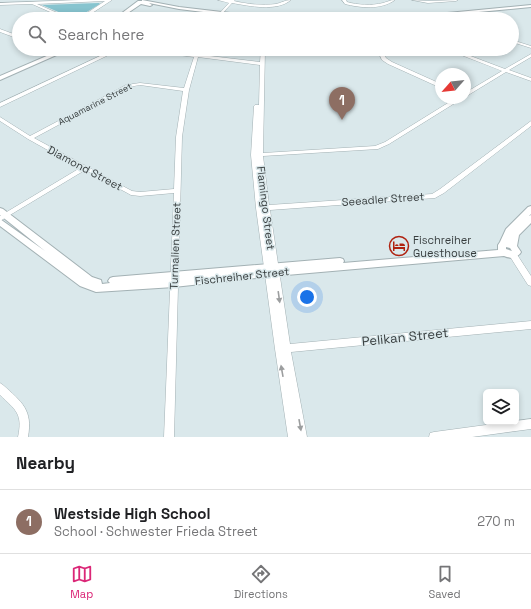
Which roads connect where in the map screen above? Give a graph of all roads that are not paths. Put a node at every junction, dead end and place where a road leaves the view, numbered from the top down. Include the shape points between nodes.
1 (16, 0) edge
2 (220, 0) edge
3 (289, 0) edge
4 (344, 0) edge
5 (392, 0) edge
6 (414, 0) edge
7 (454, 0) edge
8 (61, 1) edge
9 (109, 1) edge
10 (140, 1) edge
11 (232, 1) edge
12 (31, 3) junction
13 (0, 4) edge
14 (13, 4) junction
15 (531, 7) edge
16 (52, 12) edge
17 (91, 12) edge
18 (126, 12) edge
19 (202, 12) edge
20 (223, 12) edge
21 (479, 12) edge
22 (489, 12) edge
23 (0, 30) edge
24 (12, 35) edge
25 (519, 44) edge
26 (531, 48) edge
27 (531, 55) edge
28 (52, 56) edge
29 (104, 56) edge
30 (189, 56) edge
31 (260, 56) edge
32 (262, 56) edge
33 (382, 56) edge
34 (466, 56) edge
35 (196, 57) junction
36 (261, 64) junction
37 (506, 71) junction
38 (0, 78) edge
39 (531, 80) edge
40 (435, 83) edge
41 (186, 90) junction
42 (471, 91) edge
43 (450, 104) edge
44 (0, 105) edge
45 (0, 119) edge
46 (531, 123) edge
47 (30, 138) junction
48 (257, 155) junction
49 (84, 168) junction
50 (177, 191) junction
51 (263, 208) junction
52 (531, 209) edge
53 (1, 217) edge
54 (531, 218) edge
55 (507, 249) junction
56 (271, 270) junction
57 (174, 279) junction
58 (531, 283) edge
59 (531, 325) edge
60 (282, 349) junction
61 (0, 388) edge
62 (531, 424) edge
63 (23, 437) edge
64 (169, 437) edge
65 (293, 437) edge
66 (302, 437) edge
67 (434, 437) edge

1 - 14 street
2 - 11 street
3 - 11 street via 270,6
4 - 5 street via 350,5 384,5
6 - 7 street
8 - 9 street
8 - 12 street
9 - 17 street
10 - 18 street
10 - 19 street
11 - 20 street
12 - 14 street
12 - 16 street
13 - 14 street
15 - 21 street
15 - 22 street
23 - 24 street
25 - 26 street
27 - 37 street
28 - 38 street
29 - 44 street
30 - 35 street
31 - 36 street, Flamingo Street
32 - 36 street, Flamingo Street
33 - 40 street via 390,63
34 - 37 street
35 - 36 street
35 - 41 street, Turmalien Street
36 - 48 street, Flamingo Street
37 - 39 street
37 - 42 street
41 - 47 street, Aquamarine Street via 140,84 128,86
41 - 50 street, Turmalien Street via 180,124
43 - 48 street via 376,148
45 - 47 street, Diamond Street
46 - 51 street, Seeadler Street via 433,196
47 - 49 street, Diamond Street
48 - 51 street, Flamingo Street
49 - 50 street, Diamond Street via 131,193
49 - 53 street
50 - 57 street, Turmalien Street
51 - 56 street, Flamingo Street
52 - 55 street via 509,231
53 - 57 street, Fischreiher Street via 83,283 96,288
54 - 55 street via 515,234
55 - 56 street, Fischreiher Street
55 - 58 street
56 - 57 street, Fischreiher Street
56 - 60 street, Flamingo Street
57 - 64 street, Turmalien Street
59 - 60 street, Pelikan Street
65 -> 60 street, Flamingo Street
60 -> 66 street, Flamingo Street
61 - 63 street via 20,408 25,417 26,428
62 - 67 street

